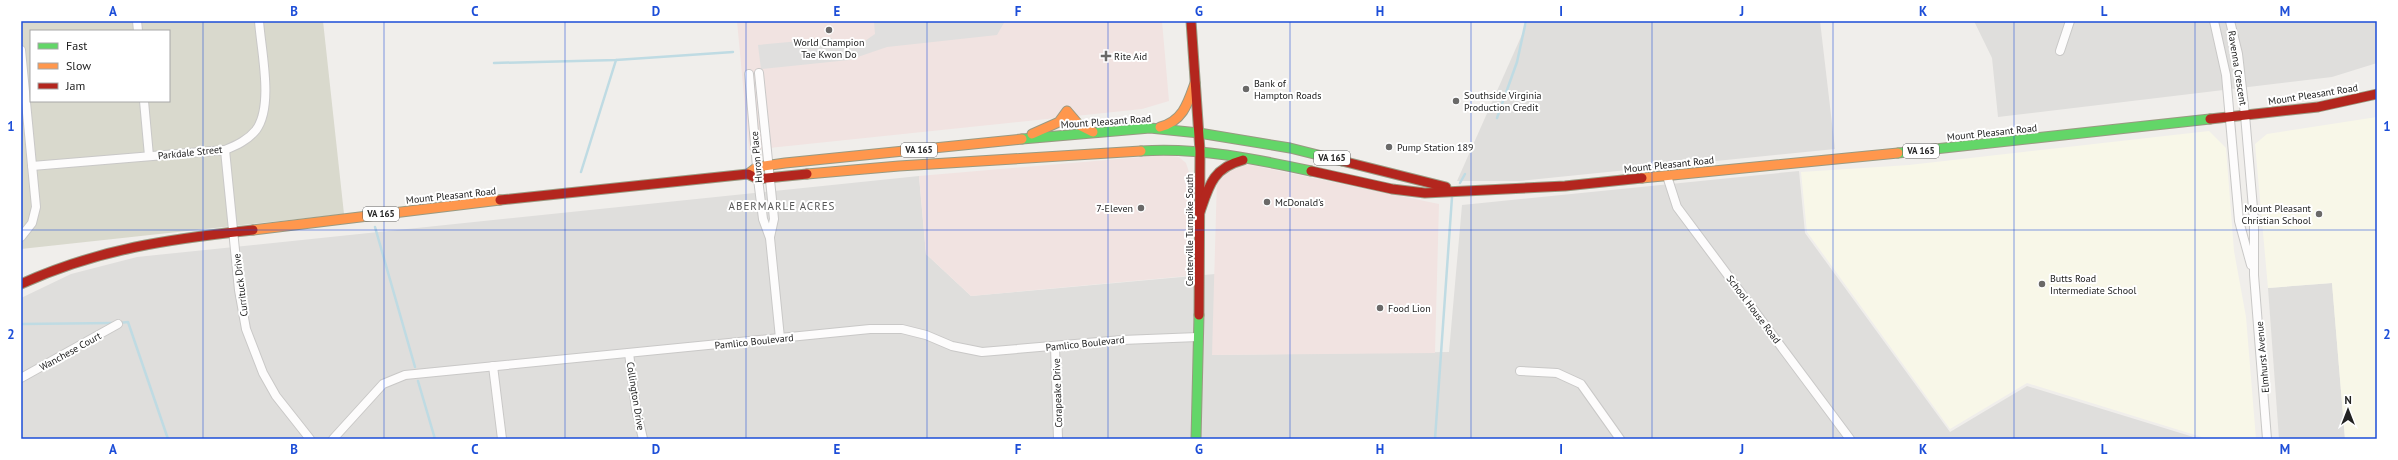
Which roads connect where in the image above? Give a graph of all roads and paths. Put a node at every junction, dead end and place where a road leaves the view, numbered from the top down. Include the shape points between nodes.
1 (259, 21) edge
2 (1191, 21) edge
3 (2070, 21) edge
4 (2214, 21) edge
5 (2230, 21) edge
6 (21, 50) edge
7 (2060, 51) dead end
8 (749, 74) dead end
9 (758, 74) dead end
10 (1195, 83) junction
11 (2377, 94) edge
12 (144, 102) edge
13 (24, 112) edge
14 (2245, 115) junction
15 (2230, 117) junction
16 (1150, 128) junction
17 (1093, 132) junction
18 (1199, 133) junction
19 (1018, 140) junction
20 (225, 150) junction
21 (1200, 151) junction
22 (149, 156) junction
23 (1252, 158) junction
24 (1014, 160) junction
25 (769, 165) junction
26 (32, 166) junction
27 (757, 166) junction
28 (748, 174) junction
29 (1666, 176) junction
30 (770, 178) junction
31 (758, 179) junction
32 (1464, 191) junction
33 (1200, 212) junction
34 (234, 232) junction
35 (21, 237) edge
36 (770, 238) junction
37 (2254, 275) junction
38 (21, 284) edge
39 (118, 324) dead end
40 (1198, 337) junction
41 (780, 338) junction
42 (1055, 346) junction
43 (629, 353) junction
44 (493, 366) junction
45 (1520, 371) dead end
46 (21, 378) edge
47 (310, 439) edge
48 (333, 439) edge
49 (502, 439) edge
50 (643, 439) edge
51 (1058, 439) edge
52 (1196, 439) edge
53 (1620, 439) edge
54 (1850, 439) edge
55 (2267, 439) edge

1 - 20 street, Parkdale Street via 265,111 256,130 241,143
2 - 10 main road, Centerville Turnpike South
3 - 7 street
4 - 15 street, Ravenna Crescent via 2226,75
5 - 14 street, Ravenna Crescent via 2238,54
6 - 13 street
8 - 27 street, Huron Place
9 - 25 street, Huron Place
10 - 16 main road via 1179,119 1169,125
10 - 18 main road, Centerville Turnpike South
11 - 14 main road, Mount Pleasant Road / VA 165 via 2334,104
12 - 22 street
13 - 26 street
14 - 15 main road, Mount Pleasant Road / VA 165
14 - 37 street, Elmhurst Avenue via 2254,220
15 - 29 main road, Mount Pleasant Road / VA 165
15 - 37 street, Elmhurst Avenue via 2238,221
16 - 17 main road, Mount Pleasant Road / VA 165
16 - 18 main road, Mount Pleasant Road / VA 165
17 - 19 main road, Mount Pleasant Road / VA 165
17 - 19 main road via 1079,125 1067,111 1059,122
18 - 21 main road, Centerville Turnpike South
18 - 32 main road, Mount Pleasant Road / VA 165 via 1290,148
19 - 24 main road
19 - 25 main road, Mount Pleasant Road / VA 165
20 - 22 street, Parkdale Street
20 - 34 street, Currituck Drive
21 - 23 main road, Mount Pleasant Road / VA 165
21 - 24 main road, Mount Pleasant Road / VA 165 via 1135,150
21 - 33 main road, Centerville Turnpike South
22 - 26 street, Parkdale Street
23 - 32 main road, Mount Pleasant Road / VA 165 via 1392,189 1425,193
23 - 33 main road via 1232,162 1220,168 1211,182
24 - 30 main road, Mount Pleasant Road / VA 165 via 899,166
25 - 27 main road, Mount Pleasant Road / VA 165
25 - 30 street, Huron Place
26 - 35 street via 36,207 32,223
27 - 28 main road
27 - 31 street, Huron Place
28 - 31 main road
28 - 34 main road, Mount Pleasant Road / VA 165
29 - 32 main road, Mount Pleasant Road / VA 165 via 1565,186
29 - 54 street, School House Road via 1677,207
30 - 31 main road, Mount Pleasant Road / VA 165
30 - 36 street, Huron Place via 774,219
31 - 36 street, Huron Place via 763,219
33 - 40 main road, Centerville Turnpike South
34 - 38 main road, Mount Pleasant Road / VA 165 via 151,242 100,253
34 - 47 street, Currituck Drive via 243,316 253,348 263,373 280,402
36 - 41 street, Huron Place
37 - 55 street, Elmhurst Avenue
39 - 46 street, Wanchese Court
40 - 42 street, Pamlico Boulevard
40 - 52 main road, Centerville Turnpike South
41 - 42 street, Pamlico Boulevard via 883,328 914,332 952,346 982,352
41 - 43 street, Pamlico Boulevard
42 - 51 street, Corapeake Drive
43 - 44 street, Pamlico Boulevard
43 - 50 street, Collington Drive via 635,403
44 - 48 street, Pamlico Boulevard via 396,377 383,384
44 - 49 street
45 - 53 street via 1557,373 1577,381 1587,390

